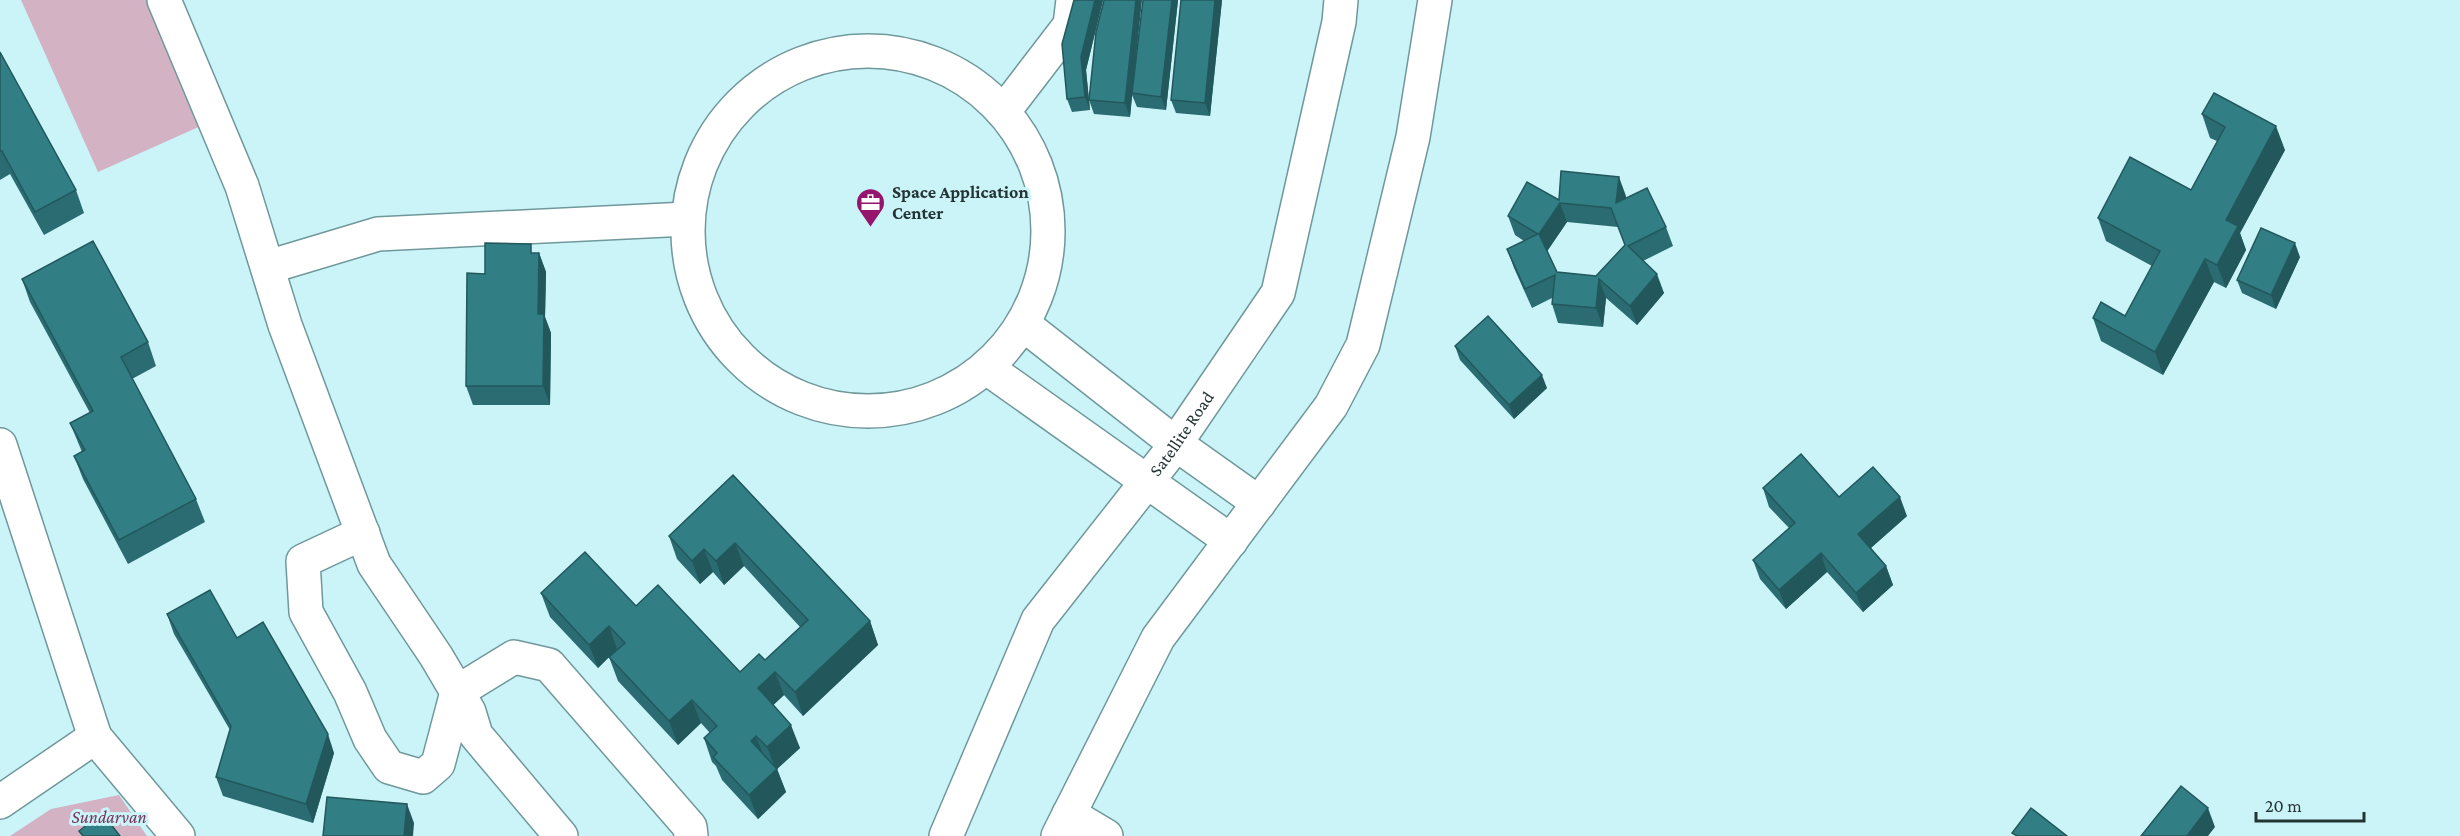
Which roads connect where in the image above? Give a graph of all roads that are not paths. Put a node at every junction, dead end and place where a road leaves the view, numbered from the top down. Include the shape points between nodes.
1 (164, 0) edge
2 (1073, 0) edge
3 (1341, 0) edge
4 (1435, 0) edge
5 (1004, 111) junction
6 (687, 219) junction
7 (268, 267) junction
8 (1023, 324) junction
9 (987, 368) junction
10 (1176, 444) junction
11 (0, 445) edge
12 (1147, 482) junction
13 (1259, 503) junction
14 (363, 533) junction
15 (1230, 541) junction
16 (457, 692) junction
17 (95, 737) junction
18 (0, 802) edge
19 (1064, 825) edge
20 (178, 836) edge
21 (561, 836) edge
22 (692, 836) edge
23 (946, 836) edge
24 (1106, 836) edge

1 - 7 main road via 242,186
2 - 5 main road via 1070,25
3 - 10 main road, Satellite Road via 1278,292
4 - 13 main road via 1413,137 1363,345 1332,406
5 - 6 main road via 957,73 901,52 840,52 821,58 783,72 735,109 702,160
5 - 8 main road via 1034,159 1048,214 1045,271
6 - 7 main road via 378,234
6 - 9 main road via 694,280 719,335 762,378 816,405 876,412 936,399
7 - 14 main road via 285,325
8 - 9 main road
8 - 10 main road
9 - 12 main road
10 - 12 main road, Satellite Road
10 - 13 main road
11 - 17 main road
12 - 15 main road
12 - 23 main road, Satellite Road via 1038,620
13 - 15 main road
14 - 16 main road via 374,564
14 - 16 main road via 303,561 306,612 350,692 370,739 389,767 423,777 438,764
15 - 19 main road via 1158,638
16 - 21 main road via 476,735
16 - 22 main road via 514,657 549,665 690,827
17 - 18 main road
17 - 20 main road
19 - 24 main road

